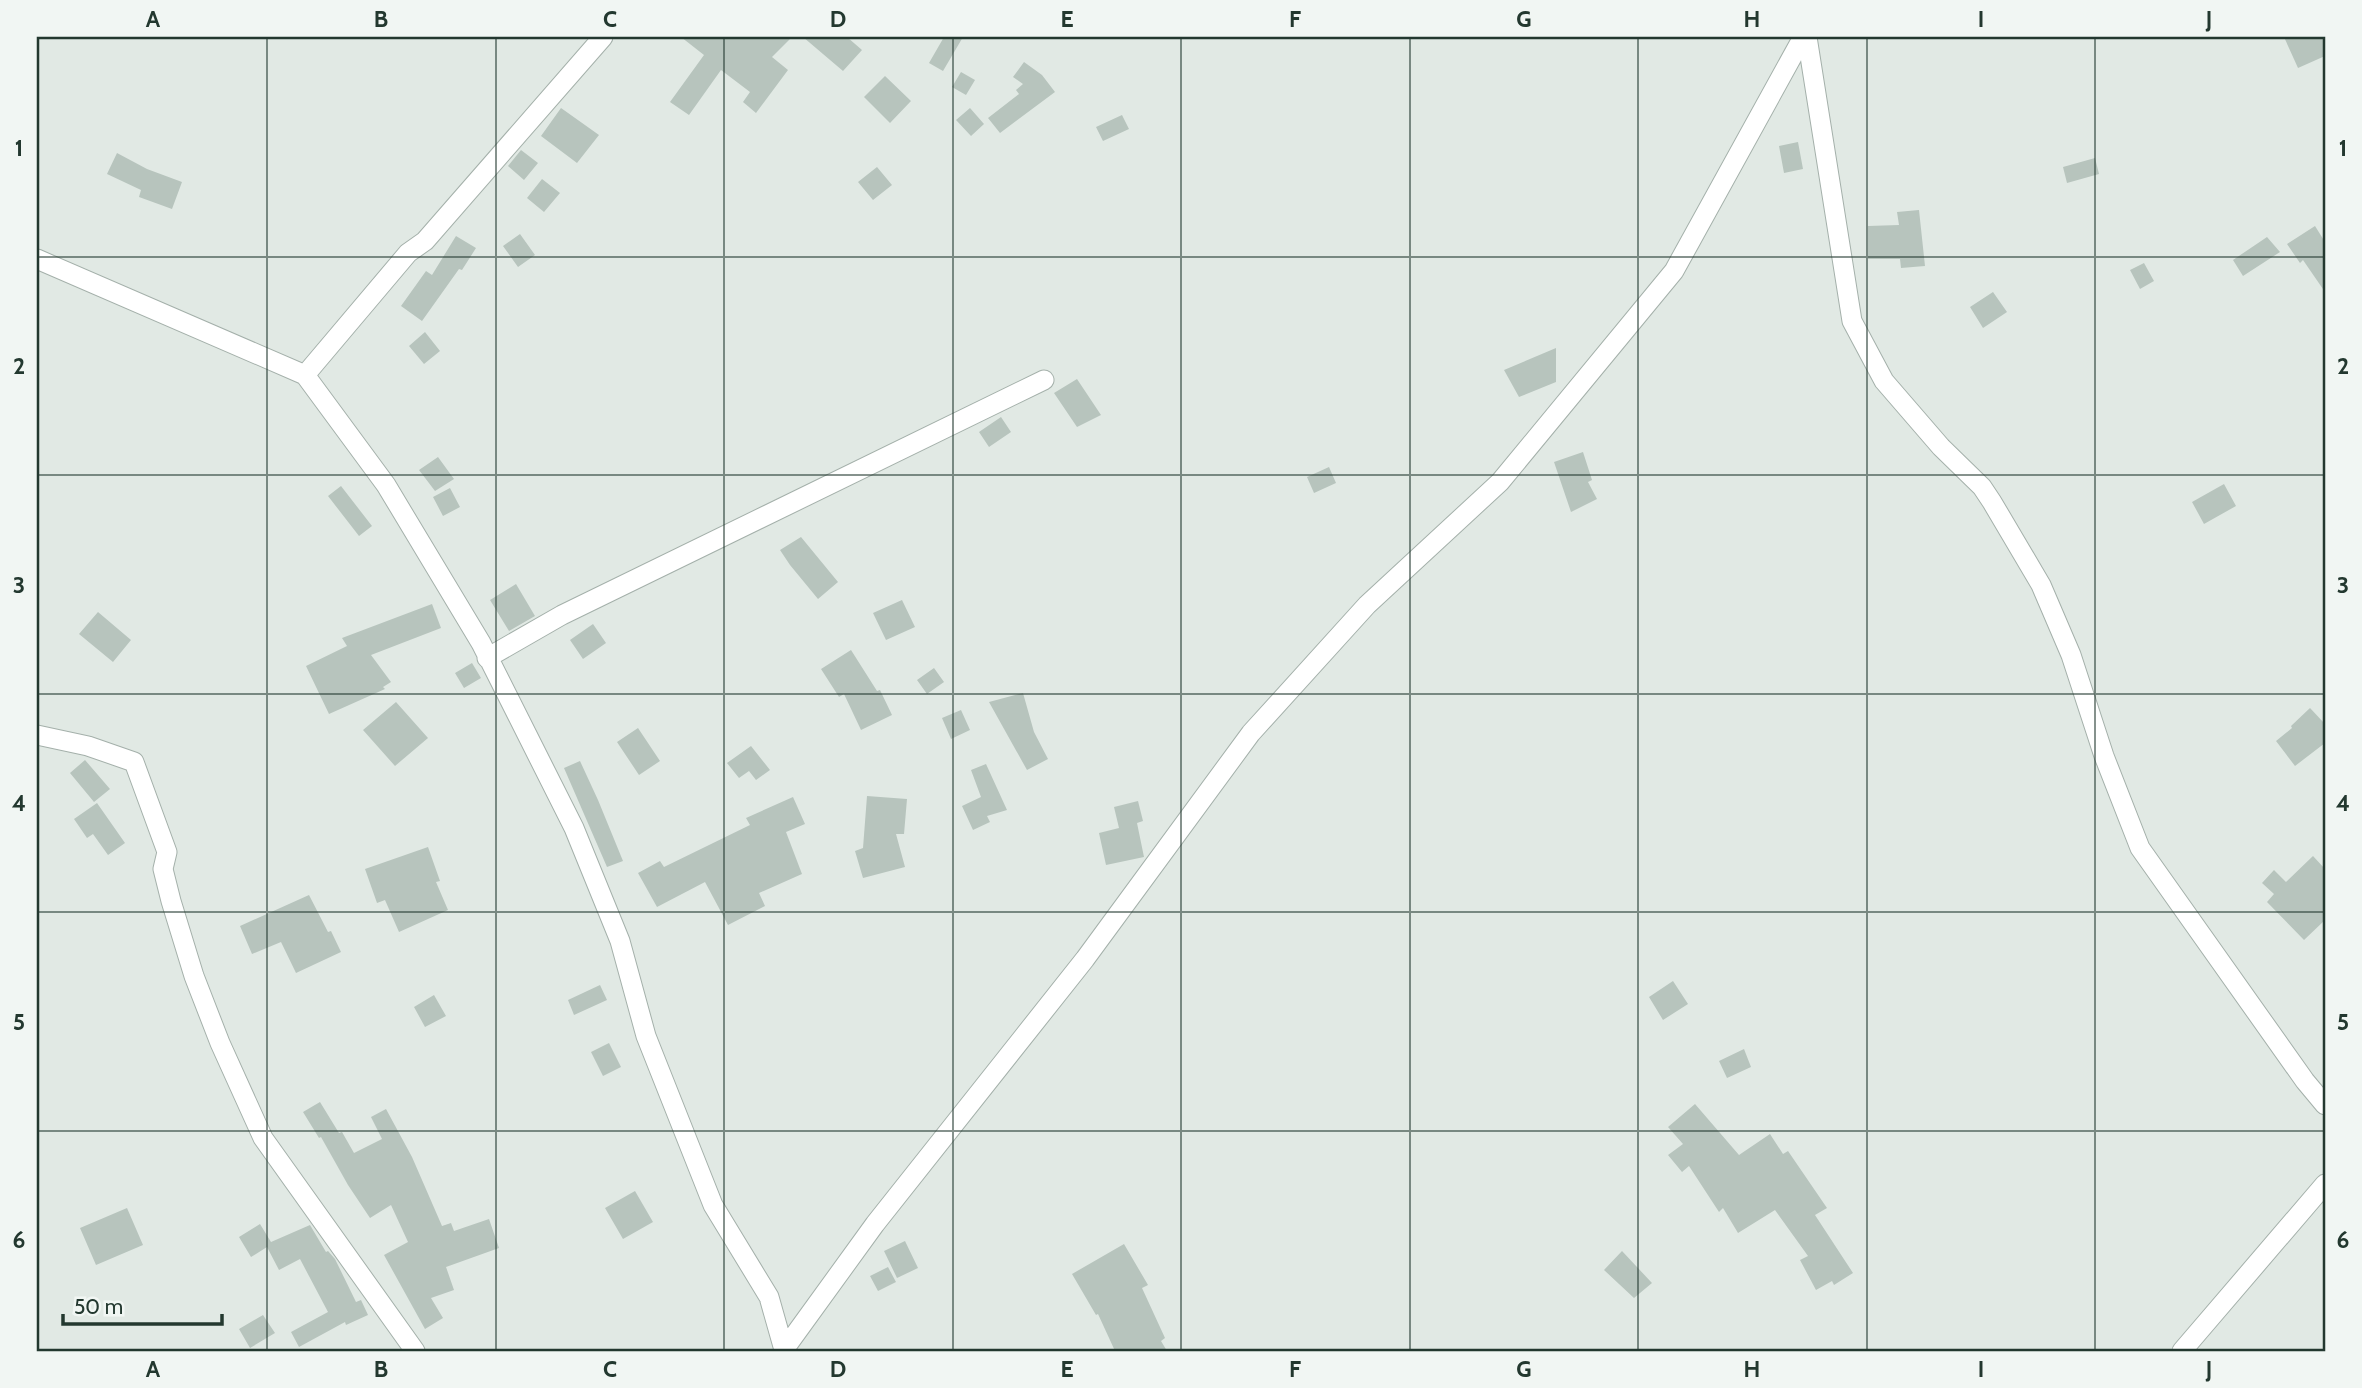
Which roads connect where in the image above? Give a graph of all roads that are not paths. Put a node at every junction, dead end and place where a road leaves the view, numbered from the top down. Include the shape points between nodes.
1 (603, 37) edge
2 (1805, 37) edge
3 (37, 259) edge
4 (305, 375) junction
5 (1044, 380) dead end
6 (488, 658) junction
7 (37, 735) edge
8 (2325, 1105) edge
9 (2325, 1184) edge
10 (415, 1351) edge
11 (783, 1351) edge
12 (2182, 1351) edge

1 - 4 street
2 - 8 street via 1852,321 1884,381 1982,487 2041,585 2140,848
2 - 11 street via 1674,271 1500,482 1367,605 1251,733 1086,959 875,1224
3 - 4 street
4 - 6 street via 386,485
5 - 6 street via 562,615
6 - 11 street via 574,828 620,941 646,1036 708,1193 769,1297
7 - 10 street via 134,762 167,852 163,869 194,976 263,1138
9 - 12 street

